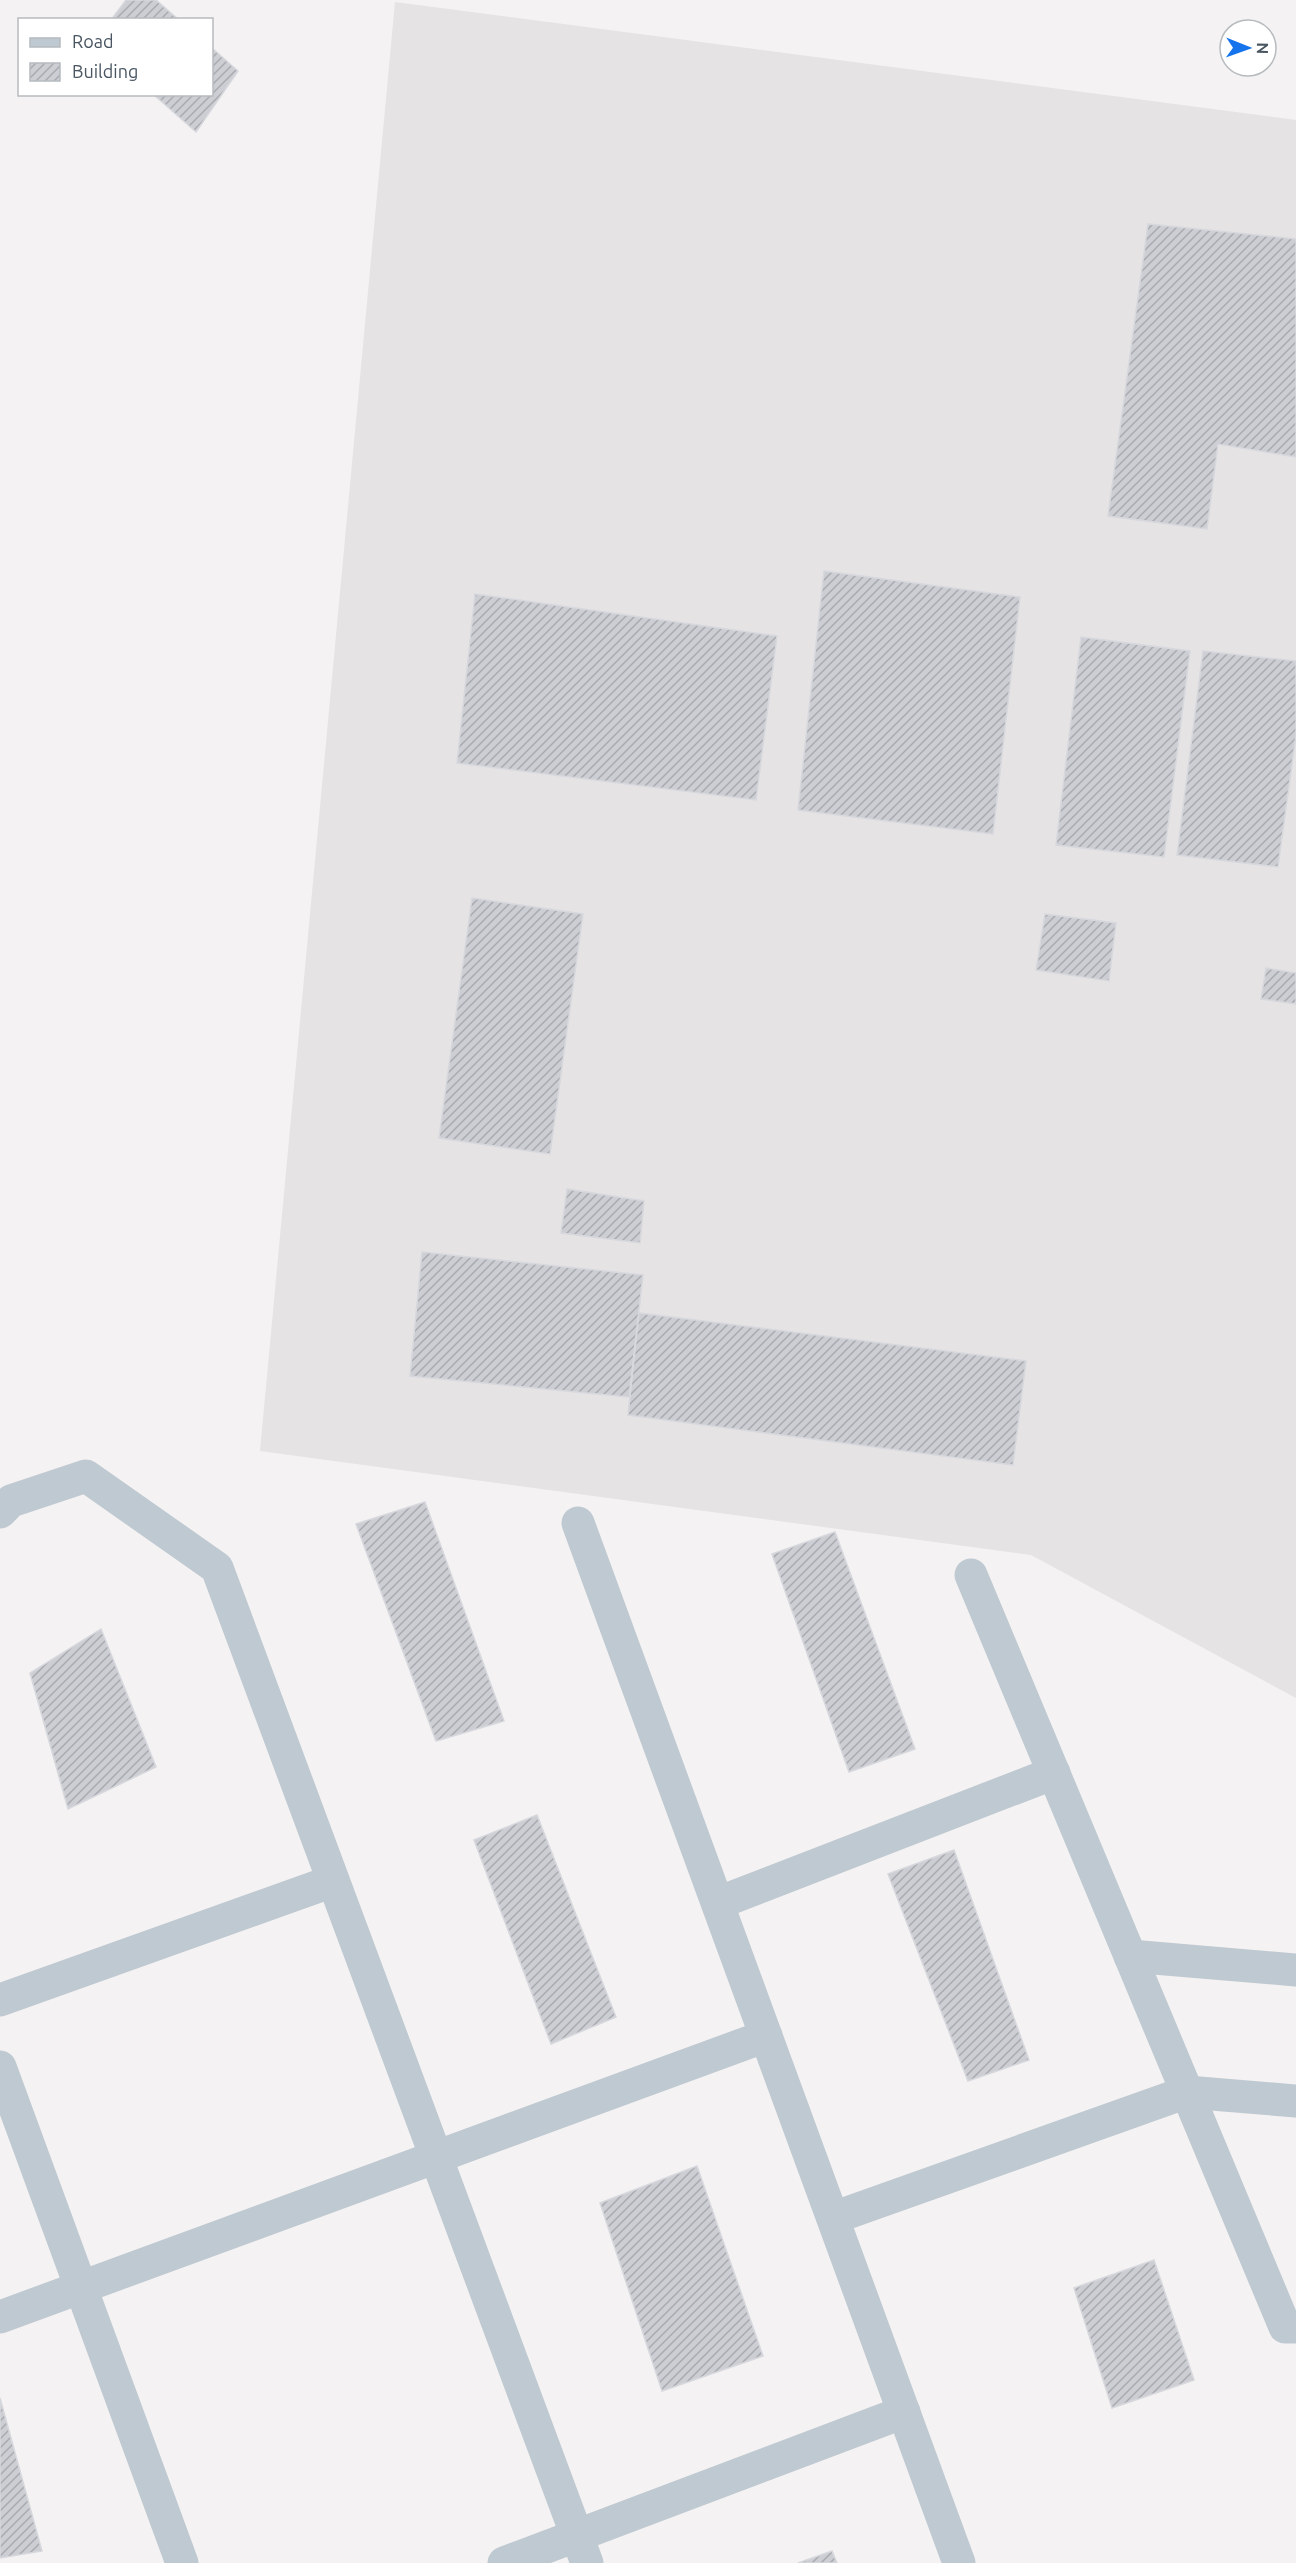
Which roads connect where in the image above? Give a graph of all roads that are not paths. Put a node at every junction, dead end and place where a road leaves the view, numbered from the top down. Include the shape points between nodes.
1 (0, 1512) edge
2 (578, 1523) dead end
3 (971, 1575) dead end
4 (1054, 1773) junction
5 (333, 1881) junction
6 (718, 1904) junction
7 (1130, 1956) junction
8 (1296, 1970) edge
9 (0, 2000) edge
10 (766, 2036) junction
11 (0, 2067) edge
12 (1187, 2092) junction
13 (1296, 2101) edge
14 (436, 2156) junction
15 (833, 2218) junction
16 (80, 2287) junction
17 (0, 2317) edge
18 (1296, 2327) edge
19 (904, 2412) junction
20 (582, 2549) edge
21 (182, 2563) edge
22 (504, 2563) edge
23 (959, 2563) edge

1 - 5 street via 11,1501 86,1476 217,1568
2 - 6 street
3 - 4 street
4 - 6 street
4 - 7 street
5 - 9 street
5 - 14 street
6 - 10 street
7 - 8 street
7 - 12 street
10 - 14 street
10 - 15 street
11 - 16 street
12 - 13 street
12 - 15 street
12 - 18 street via 1285,2327
14 - 16 street
14 - 20 street
15 - 19 street
16 - 17 street
16 - 21 street
19 - 20 street
19 - 23 street
20 - 22 street

